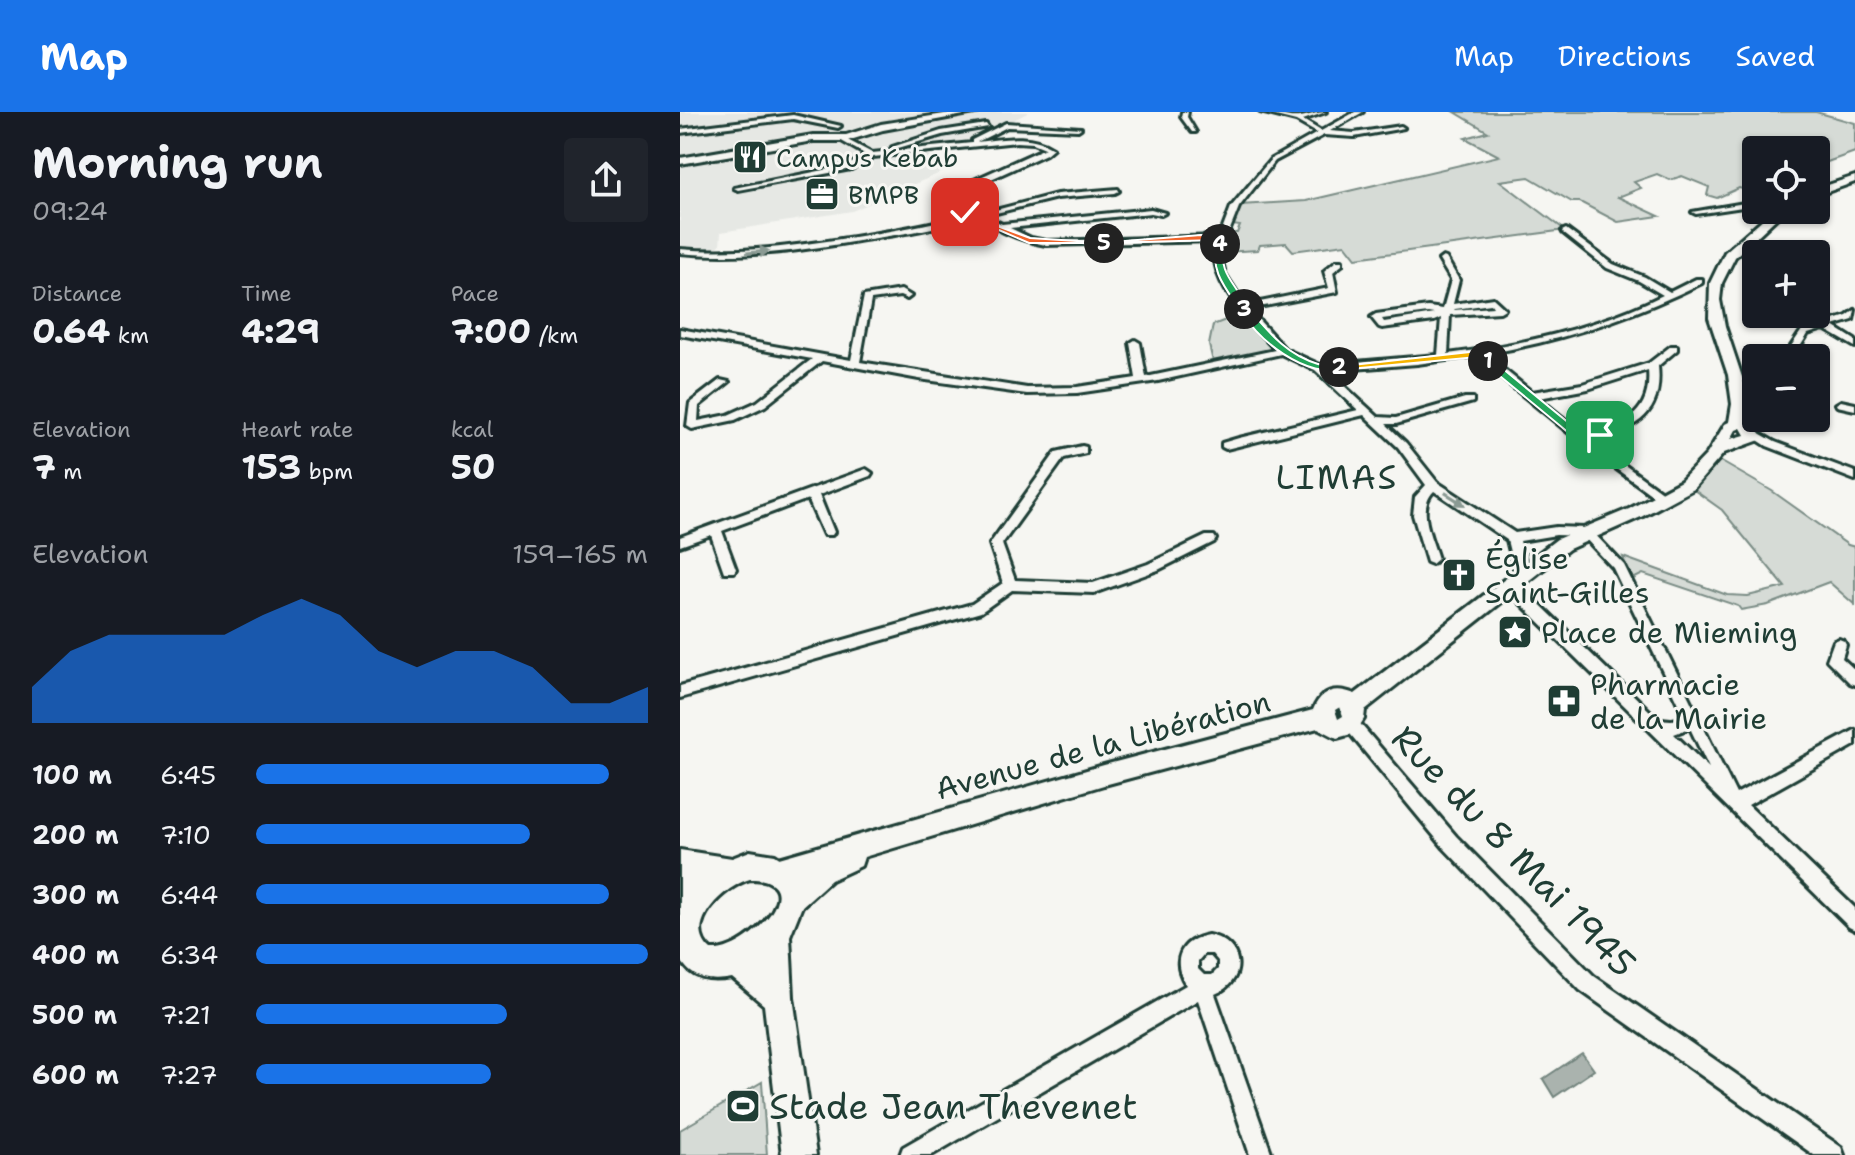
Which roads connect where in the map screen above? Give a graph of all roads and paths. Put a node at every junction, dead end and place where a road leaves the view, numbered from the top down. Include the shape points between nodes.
1 (807, 112) edge
2 (956, 112) edge
3 (1185, 112) edge
4 (1263, 112) edge
5 (1323, 112) edge
6 (1360, 112) edge
7 (976, 115) edge
8 (1019, 115) dead end
9 (793, 117) junction
10 (1298, 120) junction
11 (866, 128) junction
12 (987, 128) junction
13 (1078, 128) dead end
14 (1401, 128) dead end
15 (680, 131) edge
16 (831, 131) junction
17 (1194, 131) dead end
18 (1321, 133) junction
19 (853, 139) junction
20 (967, 145) junction
21 (951, 147) junction
22 (891, 149) dead end
23 (871, 155) junction
24 (680, 159) edge
25 (1855, 179) edge
26 (738, 188) dead end
27 (1830, 188) edge
28 (1115, 191) dead end
29 (1742, 205) edge
30 (985, 208) junction
31 (1696, 212) dead end
32 (1161, 213) dead end
33 (964, 217) junction
34 (985, 219) junction
35 (1762, 224) edge
36 (998, 227) junction
37 (1566, 231) dead end
38 (1222, 238) junction
39 (680, 251) edge
40 (1443, 260) dead end
41 (1339, 263) dead end
42 (1699, 281) dead end
43 (907, 296) dead end
44 (1671, 296) junction
45 (1243, 308) junction
46 (1446, 313) junction
47 (1855, 313) edge
48 (1830, 325) edge
49 (1819, 328) edge
50 (1829, 328) edge
51 (680, 332) edge
52 (1135, 343) dead end
53 (1795, 344) edge
54 (1855, 344) edge
55 (1674, 348) dead end
56 (1282, 351) junction
57 (1479, 354) junction
58 (821, 357) junction
59 (1443, 358) junction
60 (855, 364) junction
61 (1653, 365) junction
62 (1319, 368) junction
63 (1141, 380) junction
64 (724, 382) dead end
65 (1529, 396) junction
66 (1469, 400) dead end
67 (1841, 404) dead end
68 (1855, 407) edge
69 (1370, 416) junction
70 (1742, 421) edge
71 (692, 426) junction
72 (1742, 428) edge
73 (1751, 432) edge
74 (680, 435) edge
75 (1585, 441) junction
76 (1226, 445) dead end
77 (1082, 450) dead end
78 (1822, 463) junction
79 (866, 473) dead end
80 (1855, 476) edge
81 (1433, 485) junction
82 (1855, 485) edge
83 (812, 493) junction
84 (1663, 499) junction
85 (715, 529) junction
86 (828, 532) dead end
87 (1586, 532) junction
88 (1513, 538) junction
89 (1210, 539) dead end
90 (680, 542) edge
91 (1432, 559) dead end
92 (729, 569) dead end
93 (1517, 581) junction
94 (1010, 585) junction
95 (1839, 645) dead end
96 (1855, 679) edge
97 (680, 692) edge
98 (1352, 715) junction
99 (1691, 719) junction
100 (1652, 723) junction
101 (1855, 737) edge
102 (1735, 803) junction
103 (898, 833) junction
104 (680, 864) edge
105 (779, 870) junction
106 (732, 871) junction
107 (687, 891) edge
108 (792, 898) junction
109 (1855, 921) edge
110 (775, 935) junction
111 (681, 940) edge
112 (737, 962) junction
113 (690, 968) edge
114 (778, 997) junction
115 (799, 1155) edge
116 (911, 1155) edge
117 (1261, 1155) edge
118 (1833, 1155) edge

1 - 9 street
2 - 11 main road
3 - 17 street
4 - 10 street
5 - 10 street
6 - 18 street
7 - 11 main road
7 - 12 street
8 - 12 street
9 - 15 street
9 - 16 street
10 - 18 street
11 - 16 main road
11 - 19 main road
12 - 21 street
12 - 22 street via 941,133
13 - 20 street via 1006,125
14 - 18 street via 1354,135
16 - 19 main road
16 - 24 main road
18 - 38 street via 1273,160 1235,207
19 - 23 street via 859,152
20 - 21 street
20 - 30 street via 1034,141 1050,148 977,182 968,191
21 - 23 street
23 - 26 street via 851,167
25 - 27 main road
28 - 30 street
29 - 31 street
30 - 33 street via 965,212
30 - 34 street
32 - 36 street
33 - 34 street
39 -> 33 street via 715,255 800,248
34 - 36 street
35 - 70 main road via 1732,248 1715,282 1716,318 1734,370
36 - 38 street via 1046,243
37 - 44 street via 1610,266
38 - 45 street via 1218,264 1227,288
40 - 46 street via 1455,280
41 - 45 street via 1328,271 1334,290
42 - 44 street
43 - 60 street via 867,298
44 - 57 street via 1603,323
45 - 56 street
46 - 46 street via 1382,325 1376,317 1428,310
46 - 59 street
47 - 48 street
49 - 53 street via 1805,332
50 - 54 street
51 - 58 street
52 - 63 street
55 - 61 street
56 - 62 street
56 - 63 street
57 - 59 street
57 - 65 street
58 - 60 street
58 - 71 street via 761,404 731,418
59 - 62 street
60 - 63 street via 1027,391
61 - 65 street via 1584,387
61 - 75 street via 1657,387 1636,422
62 - 69 street
64 - 71 street via 694,405
65 - 75 street
66 - 69 street via 1396,421
67 - 68 street
69 - 76 street via 1278,429
69 - 81 street via 1402,445
71 - 74 street
72 - 84 main road via 1687,485
73 - 78 street
75 - 84 street
77 - 94 street via 1060,455 996,544
78 - 80 street
78 - 82 street
79 - 83 street
81 -> 88 street
81 - 91 street via 1421,497 1419,515
83 - 85 street
83 - 86 street
84 - 87 main road
85 - 90 street
85 - 92 street
87 - 88 street
87 - 93 main road
87 - 99 street via 1618,565
88 - 93 street
89 - 94 street via 1094,588
93 - 98 main road
93 - 100 street
94 - 97 street via 976,608
95 - 96 street via 1834,660
98 - 103 main road, Avenue de la Libération via 1335,727 1323,717
98 - 118 street, Rue du 8 Mai 1945 via 1450,842 1587,983
99 - 100 street via 1668,728
99 - 102 street
100 - 102 street
101 - 102 street
102 - 109 street
103 - 105 main road, Avenue de la Libération
103 - 108 main road, Avenue de la Libération via 822,871
104 - 106 main road
105 - 106 main road via 766,865
105 - 108 main road
106 - 107 main road
107 - 111 main road
108 - 110 main road
110 - 112 main road
110 - 114 main road
111 - 113 main road
112 - 113 main road
112 - 114 main road
114 - 115 main road
116 - 117 street via 1203,986

